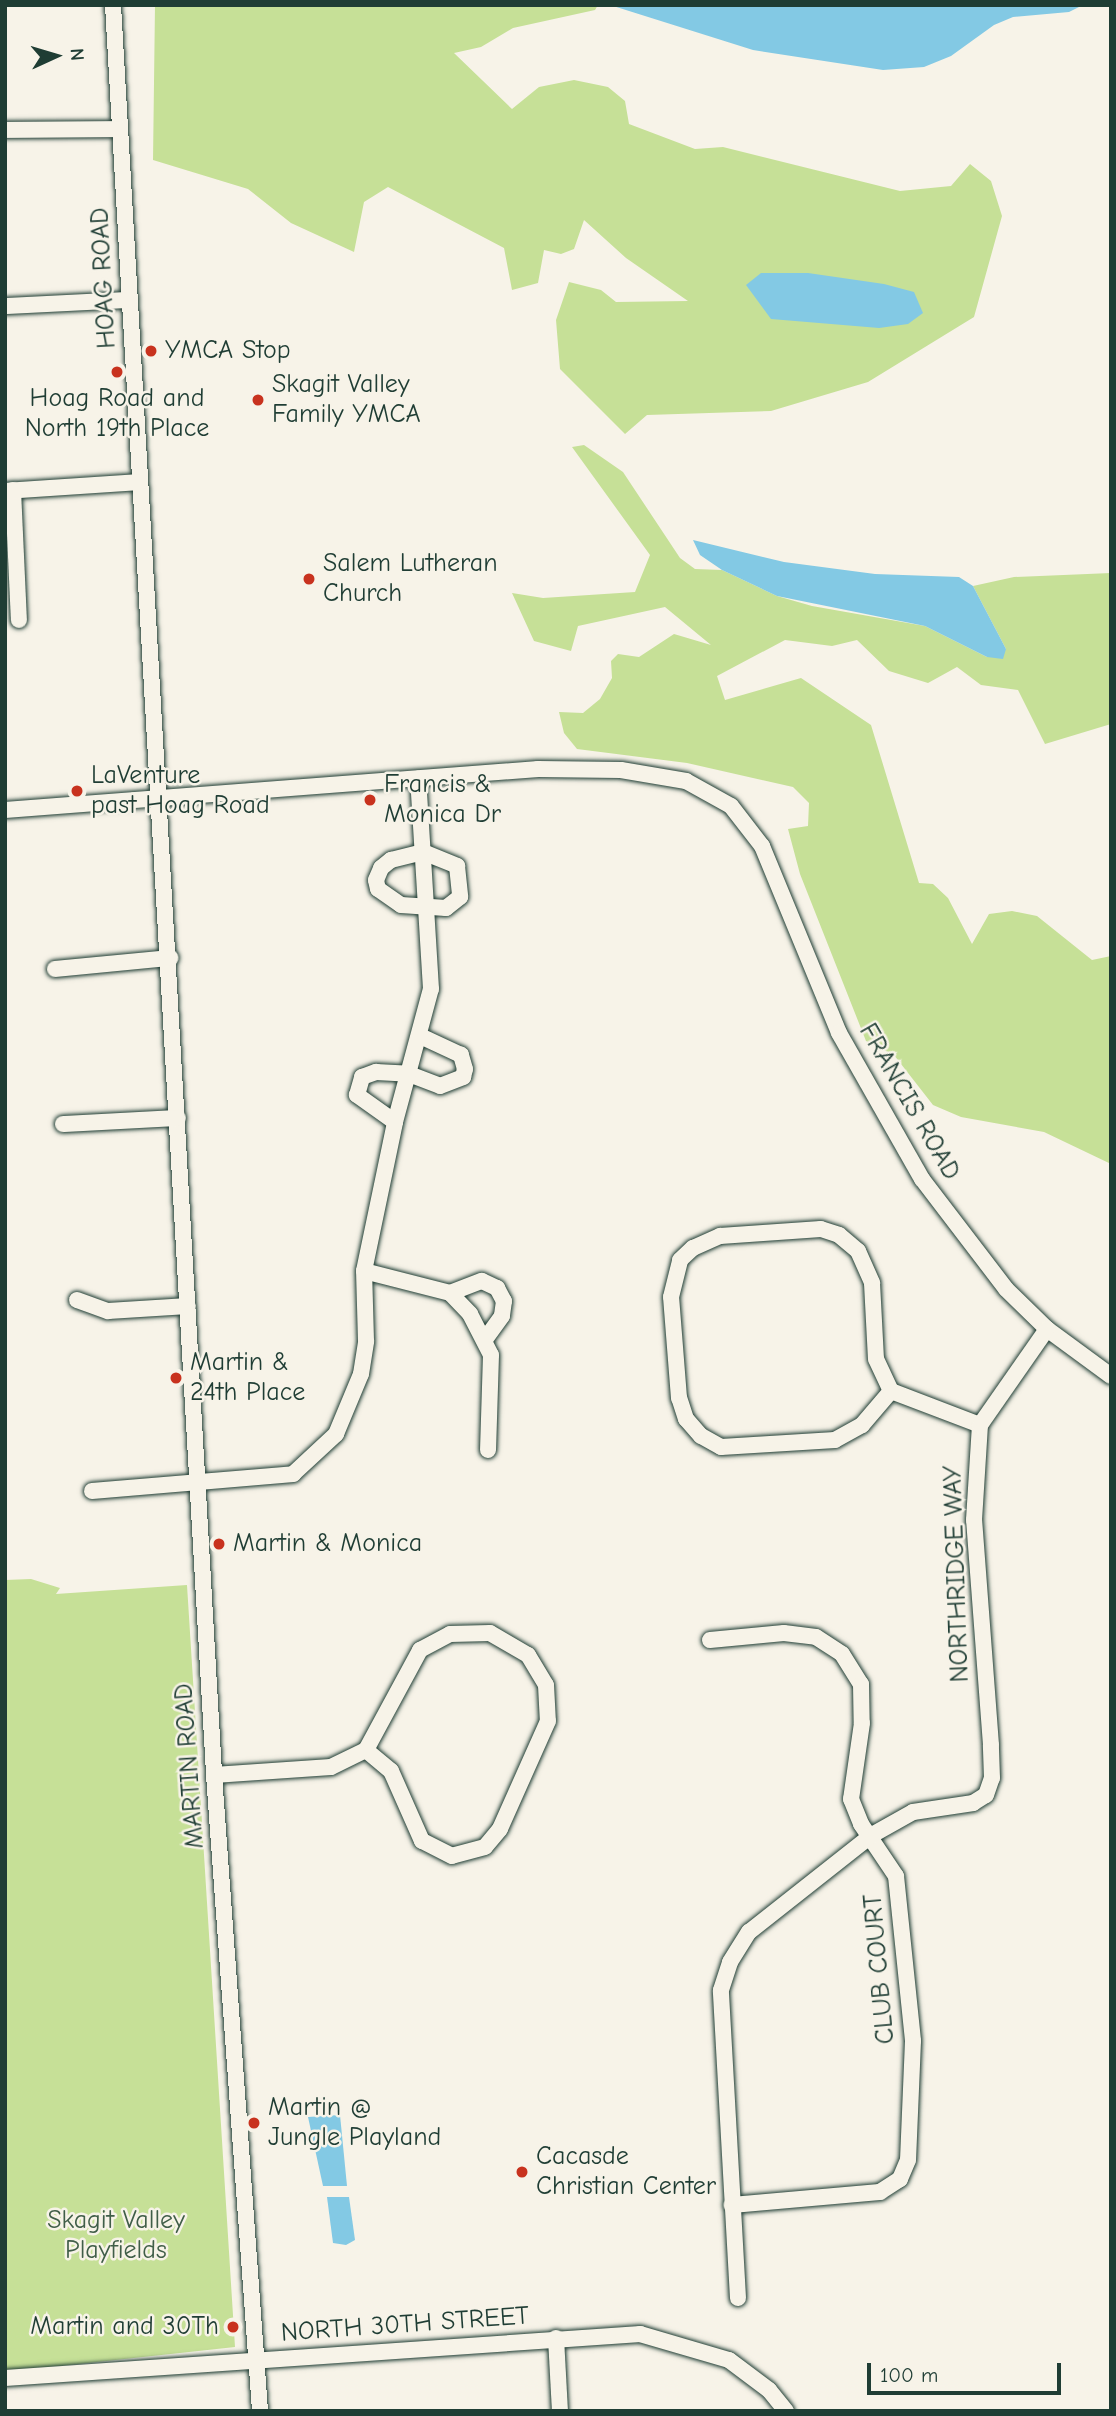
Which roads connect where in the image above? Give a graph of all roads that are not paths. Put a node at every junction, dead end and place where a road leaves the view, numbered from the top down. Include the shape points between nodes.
1 (113, 5) edge
2 (119, 128) junction
3 (5, 131) edge
4 (129, 300) junction
5 (5, 306) edge
6 (140, 482) junction
7 (9, 491) edge
8 (19, 620) dead end
9 (418, 778) junction
10 (160, 800) junction
11 (5, 810) edge
12 (424, 852) junction
13 (426, 906) junction
14 (170, 958) junction
15 (55, 969) dead end
16 (420, 1036) junction
17 (409, 1074) junction
18 (177, 1118) junction
19 (396, 1122) junction
20 (63, 1125) dead end
21 (364, 1271) junction
22 (450, 1293) junction
23 (77, 1300) dead end
24 (188, 1306) junction
25 (1047, 1328) junction
26 (485, 1339) junction
27 (1111, 1376) edge
28 (891, 1391) junction
29 (980, 1425) junction
30 (488, 1450) dead end
31 (198, 1484) junction
32 (92, 1491) dead end
33 (710, 1640) dead end
34 (366, 1750) junction
35 (214, 1775) junction
36 (872, 1835) junction
37 (732, 2205) junction
38 (738, 2298) dead end
39 (556, 2338) junction
40 (257, 2360) junction
41 (5, 2378) edge
42 (260, 2411) edge
43 (560, 2411) edge
44 (786, 2411) edge

1 - 2 street, HOAG ROAD
2 - 3 street
2 - 4 street, HOAG ROAD
4 - 5 street
4 - 6 street, HOAG ROAD
6 - 7 street
6 - 10 street, HOAG ROAD
7 - 8 street
9 - 10 street
9 - 12 street
9 - 25 street, FRANCIS ROAD via 538,769 621,770 686,781 731,806 762,846 839,1033 922,1179 1006,1289
10 - 11 street
10 - 14 street, MARTIN ROAD
12 - 13 street
12 - 13 street via 450,860 457,866 460,882 460,897 446,908
12 - 13 street via 391,860 376,880 387,900
13 - 16 street via 431,989
14 - 15 street
14 - 18 street, MARTIN ROAD
16 - 17 street
16 - 17 street via 461,1055 463,1077 440,1086
17 - 19 street
17 - 19 street via 376,1072 362,1077 358,1095
18 - 20 street
18 - 24 street, MARTIN ROAD
19 - 21 street
21 - 22 street
21 - 31 street via 366,1341 361,1374 336,1434 293,1474
22 - 26 street
22 - 26 street via 482,1281 497,1288 504,1301 502,1316
23 - 24 street via 108,1311
24 - 31 street, MARTIN ROAD
25 - 27 street, FRANCIS ROAD
25 - 29 street
26 - 30 street via 492,1407
28 - 28 street via 876,1359 872,1283 858,1251 839,1235 821,1229 720,1237 693,1248 680,1260 671,1297 680,1398 686,1419 701,1436 721,1447 835,1440 862,1425
28 - 29 street
29 - 36 street, NORTHRIDGE WAY via 974,1520 992,1778 986,1795 973,1803 913,1812
31 - 32 street
31 - 35 street, MARTIN ROAD
33 - 36 street, CLUB COURT via 784,1633 816,1637 842,1654 862,1684 862,1723 851,1798 861,1824
34 - 34 street via 420,1650 450,1634 489,1633 528,1655 546,1685 548,1721 500,1829 485,1847 452,1856 422,1841 391,1771
34 - 35 street via 331,1767
35 - 40 street, MARTIN ROAD
36 - 37 street via 749,1932 730,1962 721,1990
36 - 37 street, CLUB COURT via 896,1876 907,1964 913,2053 908,2160 900,2179 880,2192
37 - 38 street
39 - 40 street, NORTH 30TH STREET
39 - 43 street
39 - 44 street, NORTH 30TH STREET via 640,2334 688,2346 729,2360 769,2390
40 - 41 street, NORTH 30TH STREET
40 - 42 street, MARTIN ROAD

